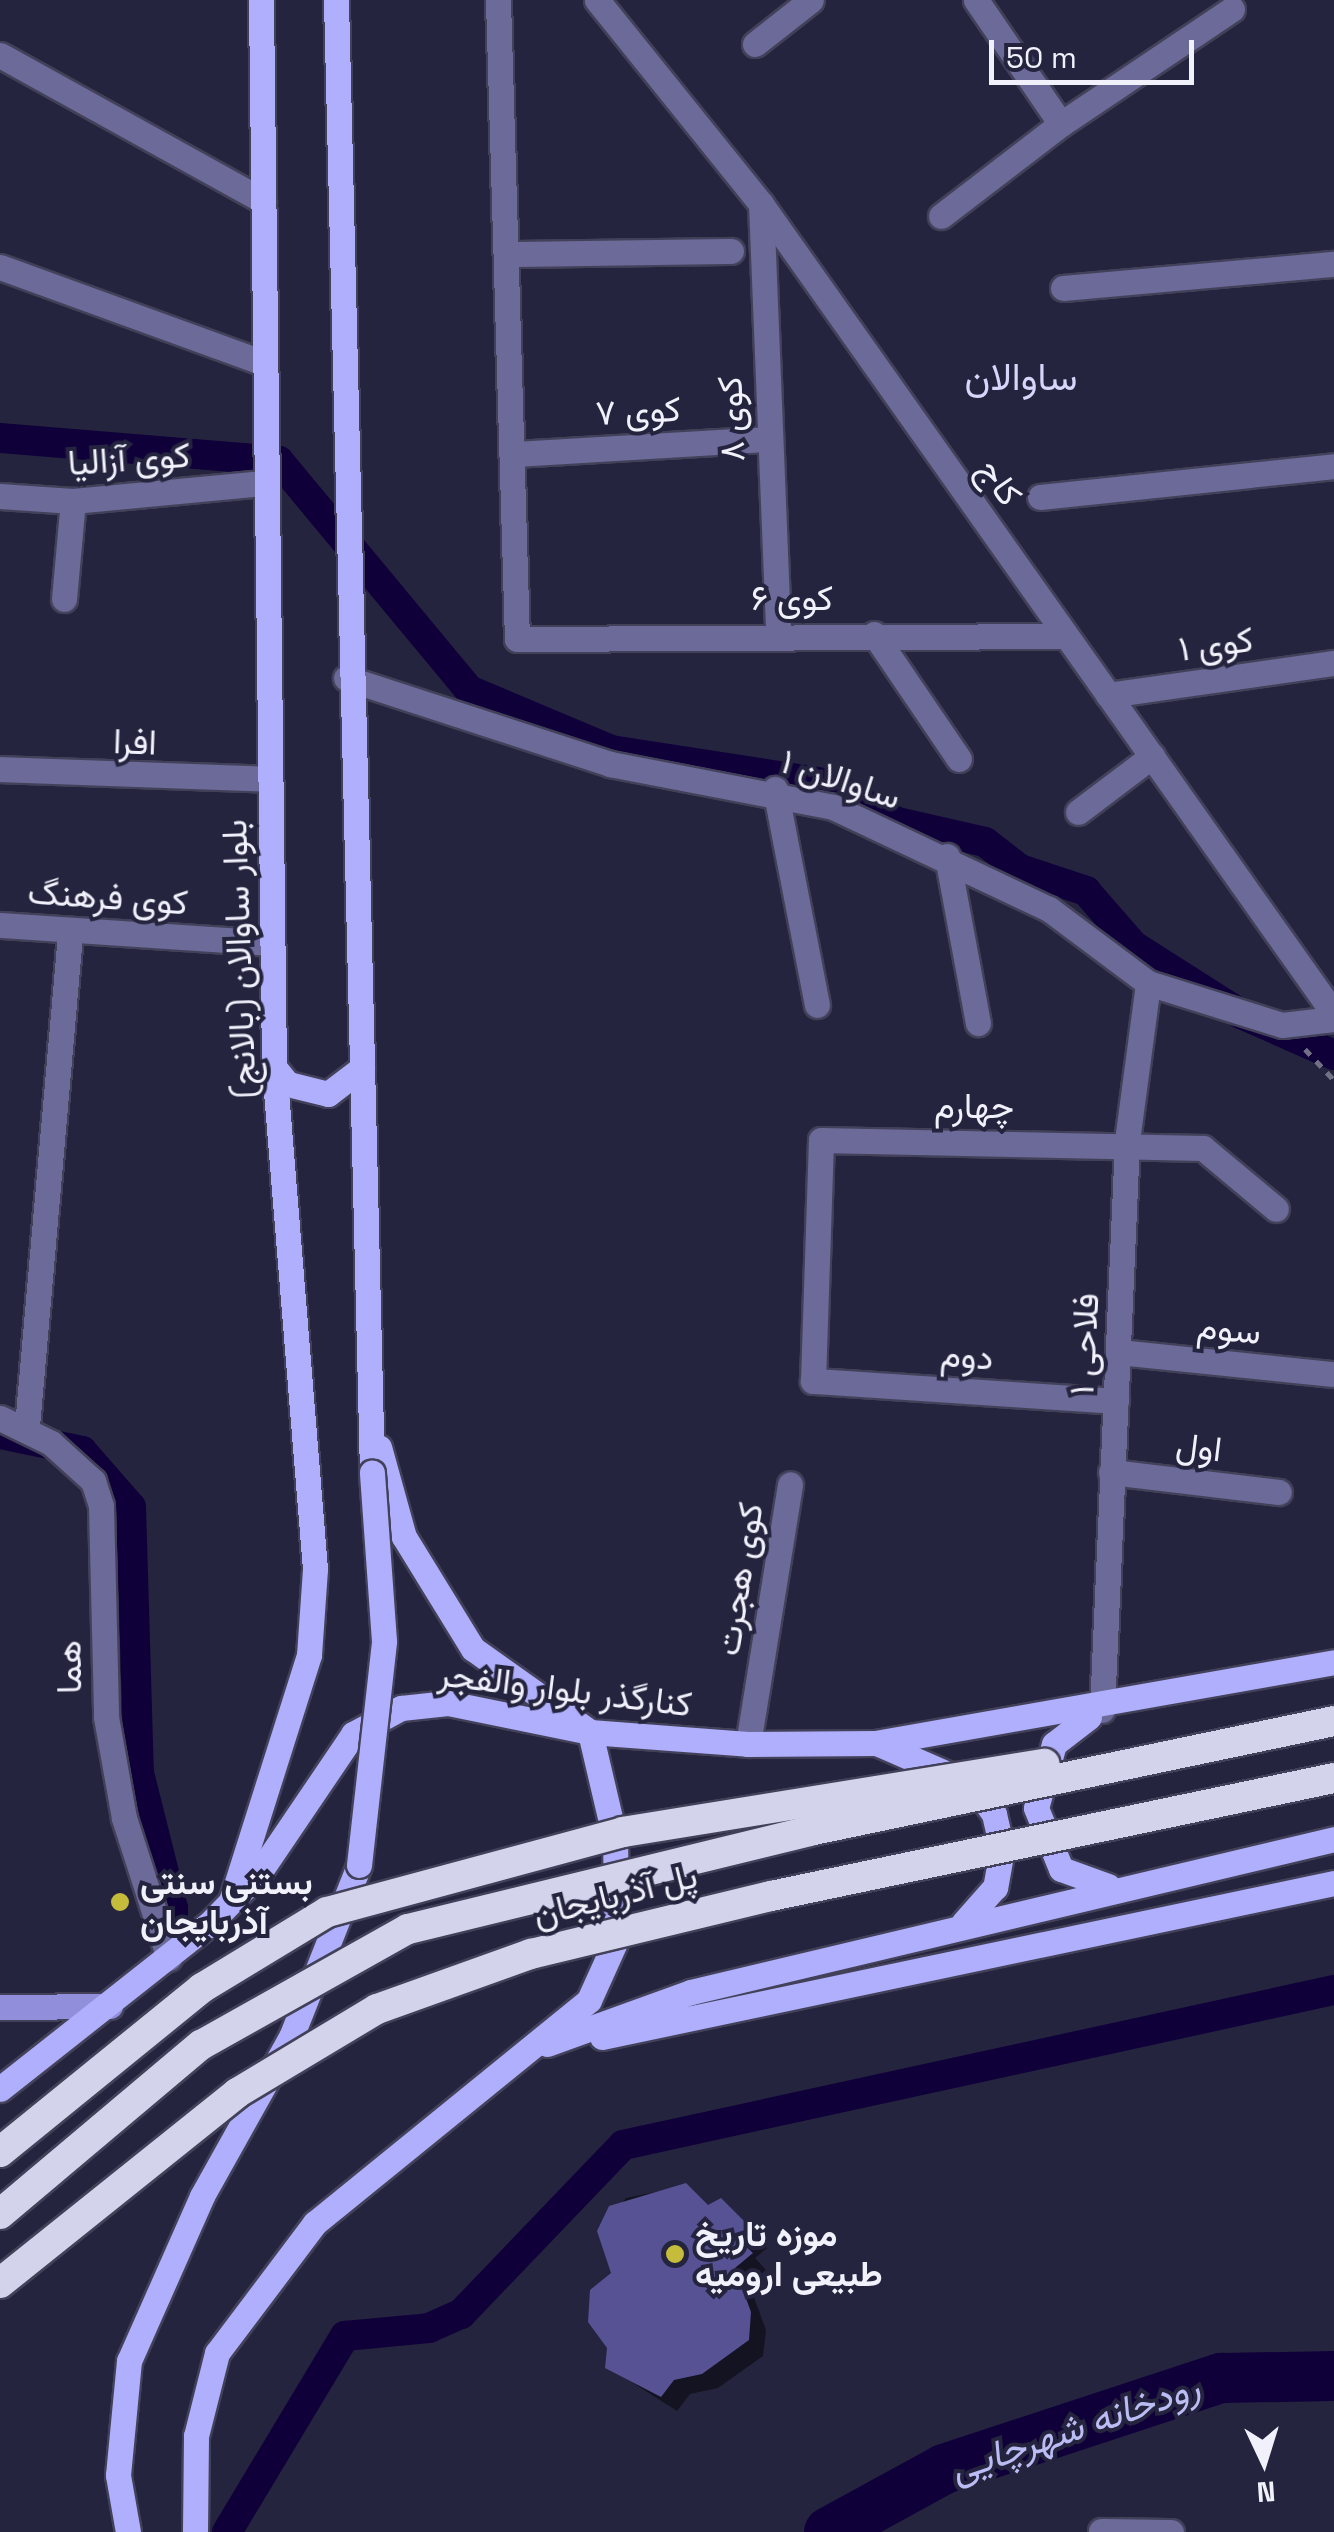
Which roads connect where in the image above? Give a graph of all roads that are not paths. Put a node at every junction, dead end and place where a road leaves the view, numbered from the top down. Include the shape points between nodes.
1 (262, 0) edge
2 (336, 0) edge
3 (498, 0) edge
4 (597, 0) edge
5 (811, 0) edge
6 (976, 0) edge
7 (1232, 9) dead end
8 (755, 44) dead end
9 (0, 55) edge
10 (1061, 124) junction
11 (263, 201) junction
12 (761, 204) junction
13 (941, 216) dead end
14 (732, 251) dead end
15 (510, 254) junction
16 (1334, 264) edge
17 (0, 267) edge
18 (1063, 288) dead end
19 (264, 363) junction
20 (766, 439) junction
21 (515, 454) junction
22 (1334, 466) edge
23 (263, 483) junction
24 (0, 496) edge
25 (1040, 497) dead end
26 (73, 500) junction
27 (64, 599) dead end
28 (778, 632) junction
29 (874, 634) junction
30 (1066, 636) junction
31 (1334, 663) edge
32 (346, 678) junction
33 (1108, 695) junction
34 (1152, 756) junction
35 (958, 759) dead end
36 (0, 769) edge
37 (269, 779) junction
38 (774, 789) junction
39 (1078, 812) dead end
40 (947, 856) junction
41 (0, 926) edge
42 (70, 930) junction
43 (270, 943) junction
44 (1148, 983) junction
45 (817, 1005) dead end
46 (1334, 1016) edge
47 (978, 1023) dead end
48 (274, 1067) junction
49 (362, 1068) junction
50 (1127, 1141) junction
51 (1276, 1209) dead end
52 (1119, 1352) junction
53 (1332, 1374) edge
54 (813, 1382) joint
55 (1116, 1400) junction
56 (371, 1416) junction
57 (0, 1418) edge
58 (27, 1426) junction
59 (1111, 1472) junction
60 (790, 1484) dead end
61 (1279, 1492) dead end
62 (1334, 1662) edge
63 (1102, 1710) junction
64 (1334, 1721) edge
65 (590, 1732) junction
66 (876, 1743) junction
67 (748, 1744) junction
68 (1172, 1753) junction
69 (1334, 1778) edge
70 (1334, 1839) edge
71 (1334, 1884) edge
72 (1125, 1887) junction
73 (231, 1902) junction
74 (964, 1922) junction
75 (169, 1958) junction
76 (110, 2006) junction
77 (0, 2008) edge
78 (524, 2052) junction
79 (0, 2089) edge
80 (0, 2152) edge
81 (0, 2214) edge
82 (0, 2283) edge
83 (1102, 2531) edge
84 (128, 2532) edge
85 (195, 2532) edge
86 (1171, 2532) edge

1 - 11 main road, بلوار ساوالان (بالانج)
2 - 32 main road
3 - 15 street
4 - 12 street, کاج
5 - 8 street
6 - 10 street
7 - 10 street
9 - 11 street
10 - 13 street
11 - 19 main road, بلوار ساوالان (بالانج)
12 - 20 street, کوی ۸
12 - 30 street, کاج
14 - 15 street
15 - 21 street
16 - 18 street
17 - 19 street
19 - 23 main road, بلوار ساوالان (بالانج)
20 - 21 street, کوی ۷
20 - 28 street, کوی ۸
21 - 28 street, کوی ۶ via 517,639
22 - 25 street
23 - 26 street, کوی آزالیا
23 - 37 main road, بلوار ساوالان (بالانج)
24 - 26 street, کوی آزالیا
26 - 27 street
28 - 29 street, کوی ۶
29 - 30 street, کوی ۶
29 - 35 street
30 - 33 street, کاج
31 - 33 street, کوی ۱
32 - 38 street, ساوالان ۱ via 610,764
32 - 49 main road
33 - 34 street, کاج
34 - 39 street
34 - 46 street, کاج
36 - 37 street, افرا
37 - 43 main road, بلوار ساوالان (بالانج)
38 - 40 street, ساوالان ۱
38 - 45 street
40 - 44 street, ساوالان ۱ via 1050,910
40 - 47 street
41 - 42 street, کوی فرهنگ
42 - 43 street, کوی فرهنگ
42 - 58 street
43 - 48 main road, بلوار ساوالان (بالانج)
44 - 46 street, ساوالان ۱ via 1282,1025
44 - 50 street, فلاحی ۱
48 - 49 main road via 288,1084 318,1094 348,1085
48 - 73 main road, بلوار ساوالان (بالانج) via 315,1569 309,1655
49 - 56 main road
50 - 51 street, چهارم via 1202,1148
50 - 52 street, فلاحی ۱
50 - 54 street, چهارم via 822,1140
52 - 53 street, سوم
52 - 55 street, فلاحی ۱
54 - 55 street, دوم
55 - 59 street, فلاحی ۱
56 - 65 main road via 404,1538 474,1649
56 - 84 main road, bridge via 384,1642 370,1822 291,2036 202,2196 129,2361 118,2475
57 - 58 street, هما
58 - 75 street, هما via 93,1481 101,1506 106,1717 124,1818
59 - 61 street, اول
59 - 63 street, فلاحی ۱
60 - 67 street, کوی هجرت
62 - 63 main road, کنارگذر بلوار والفجر
63 - 66 main road, کنارگذر بلوار والفجر
63 - 72 main road via 1054,1744 1036,1808 1061,1868 1094,1885
64 - 68 highway, پل آذربایجان, bridge
65 - 67 main road, کنارگذر بلوار والفجر
65 - 73 main road, کنارگذر بلوار والفجر via 519,1711 401,1708 353,1734
65 - 78 main road via 615,1839 617,1938 589,2000
66 - 67 main road, کنارگذر بلوار والفجر
66 - 74 main road via 974,1786 994,1814 1002,1849 995,1887
68 - 80 highway, bridge via 970,1770 750,1808 359,1901 202,1988
68 - 81 highway, پل آذربایجان, bridge via 408,1928 201,2045
69 - 82 highway, پل آذربایجان, bridge via 678,1918 531,1954 377,2010 237,2092
70 - 72 main road
71 - 78 main road
72 - 74 main road
73 - 75 main road, کنارگذر بلوار والفجر
74 - 78 main road via 691,1992
75 - 76 main road, کنارگذر بلوار والفجر
76 - 77 street
76 - 79 main road, کنارگذر بلوار والفجر
78 - 85 main road via 316,2223 217,2354 196,2436
83 - 86 street

